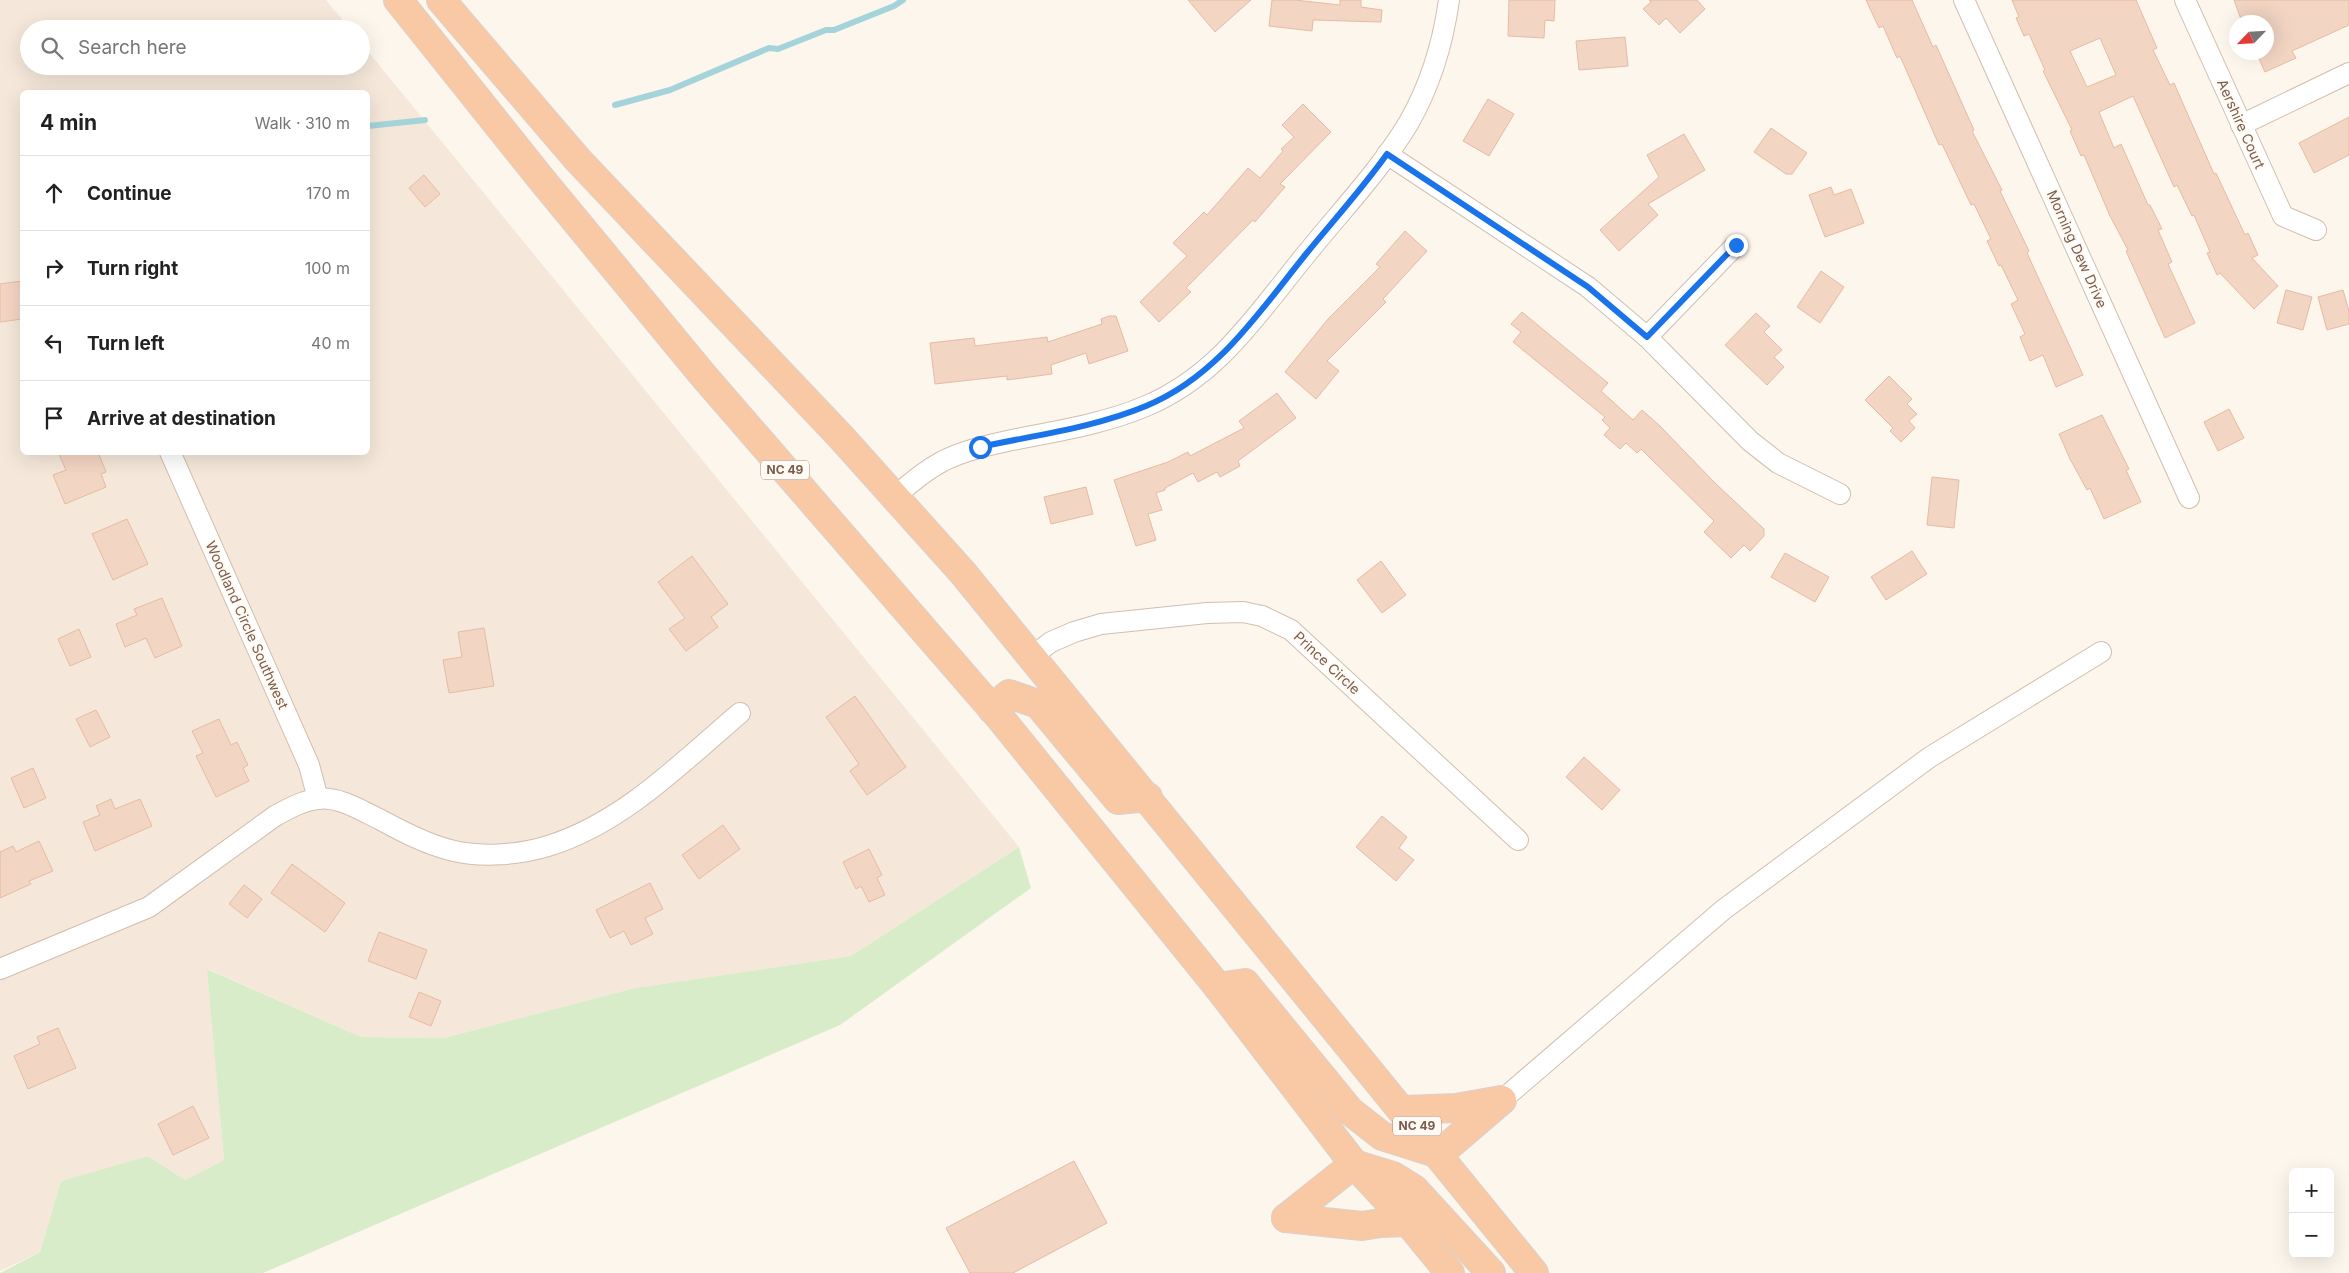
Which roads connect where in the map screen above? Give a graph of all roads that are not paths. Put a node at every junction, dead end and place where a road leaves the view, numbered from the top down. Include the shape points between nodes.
1 (398, 0) edge
2 (441, 0) edge
3 (1449, 0) edge
4 (1964, 0) edge
5 (2185, 0) edge
6 (2349, 73) edge
7 (2241, 124) junction
8 (1387, 154) junction
9 (2316, 230) dead end
10 (1736, 245) dead end
11 (1647, 337) junction
12 (171, 455) edge
13 (1840, 494) dead end
14 (896, 496) junction
15 (2189, 498) dead end
16 (2102, 652) dead end
17 (1032, 656) junction
18 (992, 709) junction
19 (740, 714) dead end
20 (1148, 797) junction
21 (318, 799) junction
22 (1518, 840) dead end
23 (0, 969) edge
24 (1218, 987) junction
25 (1502, 1100) junction
26 (1404, 1110) junction
27 (1439, 1154) junction
28 (1354, 1164) junction
29 (1408, 1222) junction
30 (1450, 1273) edge
31 (1491, 1273) edge
32 (1534, 1273) edge

1 - 18 highway, NC 49 via 696,367
2 - 14 highway, NC 49 via 578,160
3 - 8 street via 1445,30 1425,89
4 - 15 street, Morning Dew Drive
5 - 7 street, Aershire Court
6 - 7 street
7 - 9 street, Aershire Court via 2283,216
8 - 11 street via 1588,287
8 - 14 street via 1246,330 1211,367 1182,388 1147,406 1107,420 980,447 944,460
10 - 11 street
11 - 13 street via 1756,446 1778,463
12 - 21 street, Woodland Circle Southwest via 309,765
14 - 17 highway, NC 49
16 - 25 street via 1930,757 1723,910
17 - 20 highway, NC 49
17 - 22 street, Prince Circle via 1051,642 1101,624 1208,613 1243,612 1262,616 1291,630
18 - 20 highway via 1009,694 1038,704 1118,800
18 - 24 highway, NC 49
19 - 21 street via 626,808 583,834 547,847 512,853 451,851 419,840 346,803
20 - 26 highway, NC 49
21 - 23 street via 296,805 275,816 149,907
24 - 27 highway via 1244,983 1350,1111 1382,1136
24 - 28 highway, NC 49
25 - 26 highway via 1456,1108
25 - 27 highway
26 - 27 highway, NC 49
27 - 32 highway, NC 49
28 - 29 highway, NC 49
28 - 29 highway via 1286,1218 1362,1226
28 - 31 highway via 1393,1176 1414,1189
29 - 30 highway, NC 49

